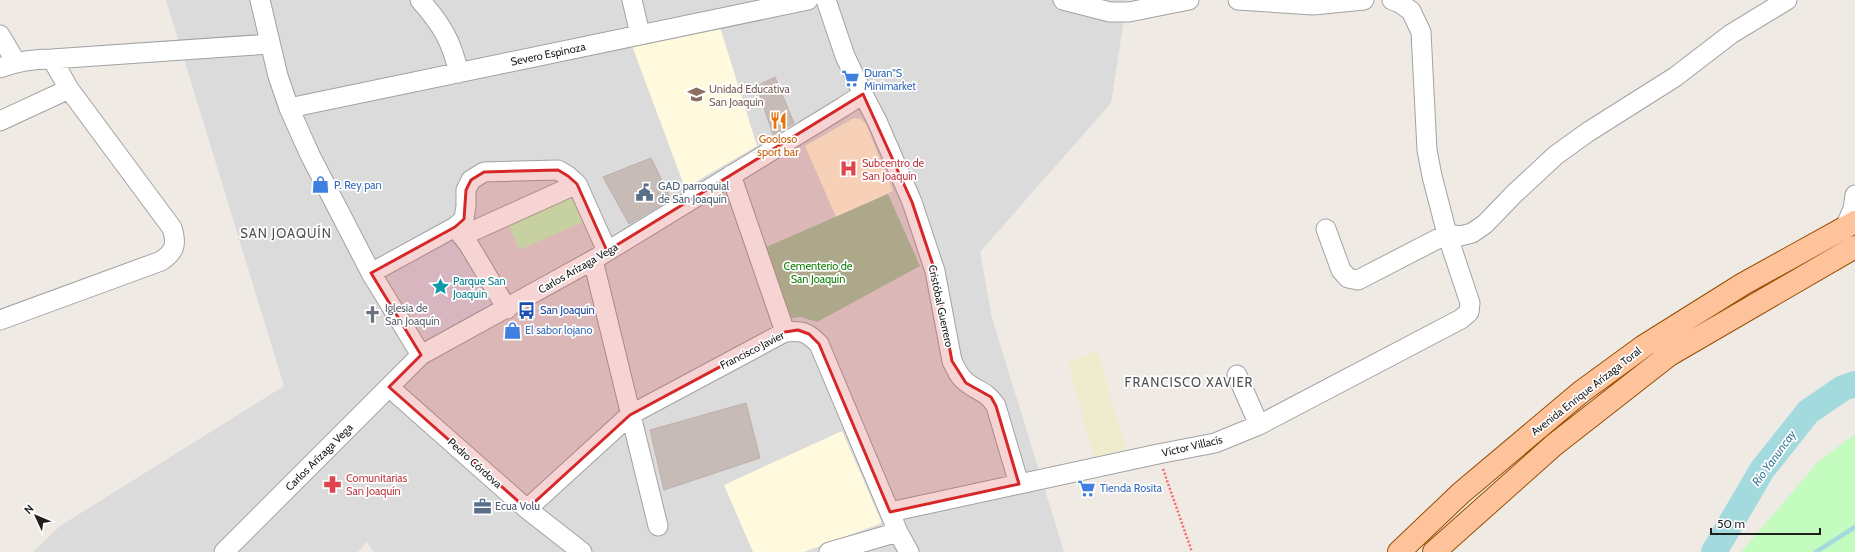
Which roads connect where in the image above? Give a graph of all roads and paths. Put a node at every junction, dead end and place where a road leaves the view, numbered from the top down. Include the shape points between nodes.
1 (260, 0) edge
2 (420, 0) edge
3 (632, 0) edge
4 (808, 0) edge
5 (826, 0) edge
6 (1063, 0) edge
7 (1189, 0) edge
8 (1238, 0) edge
9 (1364, 0) edge
10 (1392, 0) edge
11 (1787, 0) edge
12 (640, 34) junction
13 (0, 35) edge
14 (269, 44) junction
15 (52, 60) junction
16 (8, 65) edge
17 (459, 73) junction
18 (69, 89) junction
19 (863, 94) junction
20 (289, 108) junction
21 (0, 121) edge
22 (731, 175) junction
23 (577, 184) junction
24 (1855, 195) edge
25 (1850, 224) edge
26 (1326, 229) dead end
27 (459, 232) junction
28 (1447, 234) junction
29 (1855, 247) edge
30 (600, 256) junction
31 (371, 273) junction
32 (507, 309) junction
33 (0, 320) edge
34 (785, 332) junction
35 (421, 355) junction
36 (1237, 375) dead end
37 (389, 387) junction
38 (630, 415) junction
39 (1259, 425) junction
40 (1158, 454) junction
41 (1019, 484) junction
42 (526, 509) junction
43 (890, 512) junction
44 (1468, 521) junction
45 (658, 526) dead end
46 (898, 532) junction
47 (863, 547) edge
48 (1409, 549) edge
49 (224, 552) edge
50 (582, 552) edge
51 (829, 552) edge
52 (909, 552) edge
53 (1192, 552) edge
54 (1434, 552) edge
55 (1457, 552) edge

1 - 14 street
2 - 17 street via 446,32
3 - 12 street
4 - 12 street, Severo Espinoza
5 - 19 street via 845,56
6 - 7 street via 1110,12 1129,12
8 - 9 street via 1314,4
10 - 28 street via 1410,11 1421,32 1427,150
11 - 28 street via 1731,34 1675,77 1556,155 1485,224 1472,233 1460,236
12 - 17 street, Severo Espinoza
13 - 16 street
14 - 15 street
14 - 20 street
15 - 16 street via 33,59
15 - 18 street
17 - 20 street, Severo Espinoza
18 - 21 street
18 - 33 street via 172,228 175,248 161,261
19 - 22 street, Carlos Arízaga Vega
19 - 41 street, Cristóbal Guerrero via 912,202 924,236 935,271 952,361 966,383 991,397 996,406
20 - 31 street via 310,155
22 - 30 street, Carlos Arízaga Vega
22 - 34 street
23 - 27 street
23 - 27 street via 558,170 484,172 470,180 466,190 464,219
23 - 30 street
24 - 25 street
25 - 48 main road, Avenida Enrique Arízaga Toral via 1743,284 1644,346 1569,402 1461,493
26 - 28 street via 1341,270 1348,278 1358,280
27 - 31 street
27 - 32 street
28 - 39 street, Víctor Villacís via 1470,303 1469,312
29 - 44 main road, Avenida Enrique Arízaga Toral via 1669,355 1554,445
30 - 32 street, Carlos Arízaga Vega
30 - 38 street
31 - 35 street
32 - 35 street, Carlos Arízaga Vega
34 - 38 street, Francisco Javier
34 - 43 street, Francisco Javier via 798,330 809,334 819,344
35 - 37 street, Carlos Arízaga Vega
36 - 39 street
37 - 42 street, Pedro Córdova
37 - 49 street, Carlos Arízaga Vega
38 - 42 street, Francisco Javier
38 - 45 street
39 - 40 street, Víctor Villacís via 1215,443
40 - 41 street, Víctor Villacís
40 - 53 path
41 - 43 street, Víctor Villacís
42 - 50 street, Pedro Córdova
43 - 46 street, Francisco Javier
44 - 54 main road, Avenida Enrique Arízaga Toral
44 - 55 main road
46 - 47 street
46 - 52 street, Francisco Javier
47 - 51 street

